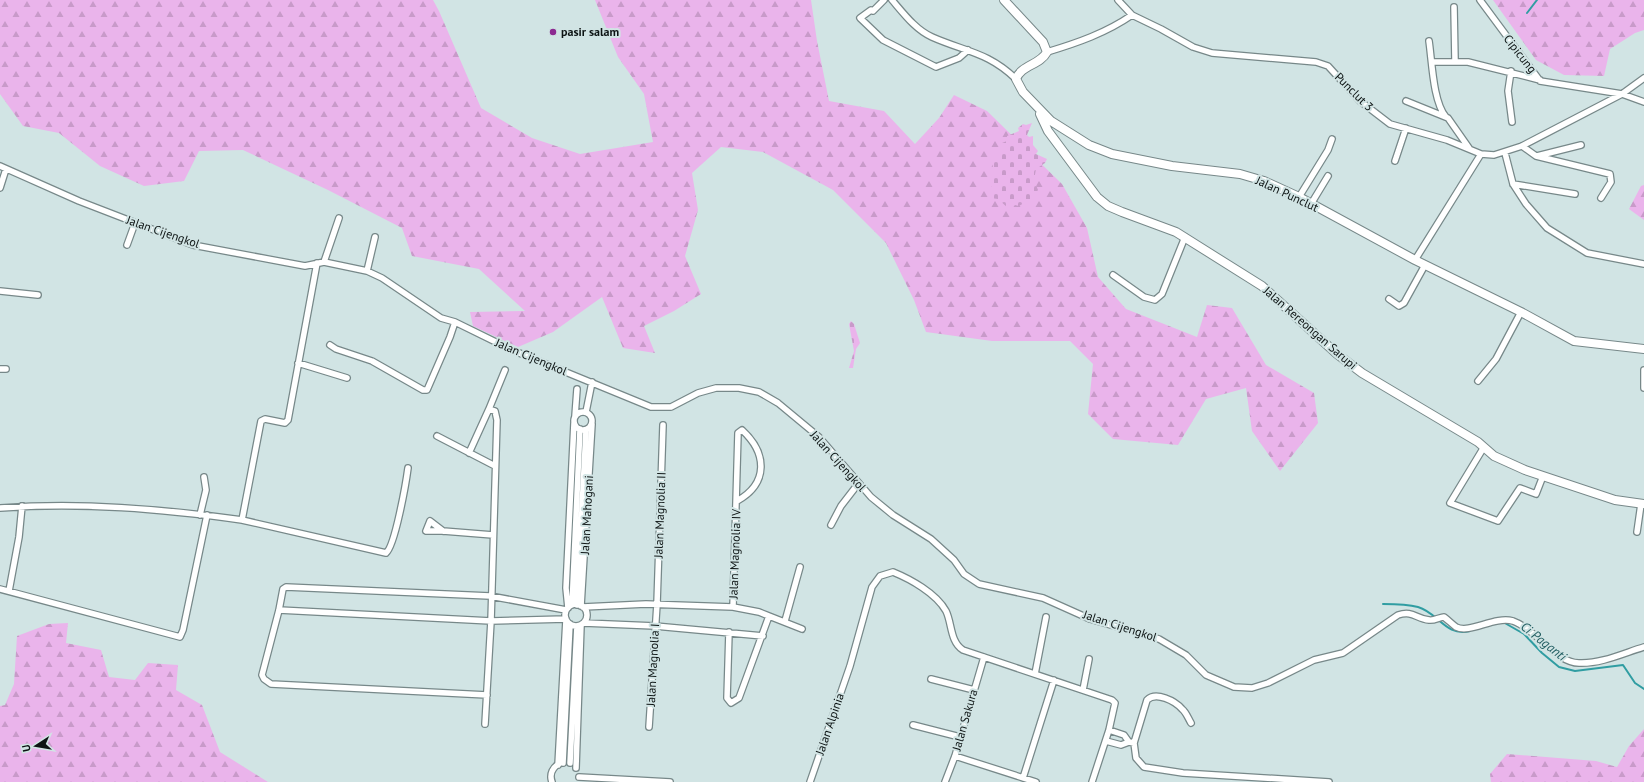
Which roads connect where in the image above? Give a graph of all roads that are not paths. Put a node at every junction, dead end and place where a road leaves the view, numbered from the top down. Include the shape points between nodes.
1 (884, 0) edge
2 (892, 0) edge
3 (1004, 0) edge
4 (1118, 0) edge
5 (1480, 0) edge
6 (1454, 8) dead end
7 (1132, 15) junction
8 (1430, 41) dead end
9 (968, 50) junction
10 (1047, 52) junction
11 (1454, 61) junction
12 (1432, 62) junction
13 (1511, 71) junction
14 (1644, 78) edge
15 (1016, 79) junction
16 (1540, 80) junction
17 (1622, 94) junction
18 (1406, 101) dead end
19 (1644, 102) edge
20 (1037, 108) junction
21 (1448, 118) junction
22 (1512, 122) dead end
23 (1406, 128) junction
24 (1332, 139) dead end
25 (1581, 145) dead end
26 (1522, 146) junction
27 (1469, 148) junction
28 (1505, 153) junction
29 (1481, 154) junction
30 (1536, 156) junction
31 (1395, 162) dead end
32 (3, 167) edge
33 (1328, 176) dead end
34 (1513, 184) junction
35 (0, 188) edge
36 (1575, 194) dead end
37 (1299, 197) junction
38 (1601, 198) dead end
39 (1311, 204) junction
40 (339, 218) dead end
41 (135, 223) junction
42 (375, 237) dead end
43 (1184, 237) junction
44 (127, 245) dead end
45 (1415, 260) junction
46 (324, 262) junction
47 (317, 263) junction
48 (1644, 264) edge
49 (1425, 265) junction
50 (367, 271) junction
51 (1113, 275) dead end
52 (0, 291) edge
53 (38, 295) dead end
54 (1389, 299) dead end
55 (1521, 312) junction
56 (455, 322) junction
57 (330, 345) dead end
58 (1644, 349) edge
59 (298, 363) junction
60 (505, 370) dead end
61 (1644, 370) edge
62 (347, 378) dead end
63 (1478, 381) dead end
64 (592, 382) junction
65 (1644, 388) edge
66 (577, 389) dead end
67 (489, 409) junction
68 (586, 412) junction
69 (575, 416) junction
70 (574, 422) junction
71 (592, 424) junction
72 (663, 425) dead end
73 (583, 430) junction
74 (437, 436) dead end
75 (1484, 447) junction
76 (469, 453) junction
77 (495, 466) junction
78 (408, 468) dead end
79 (1544, 476) junction
80 (204, 477) dead end
81 (858, 484) junction
82 (737, 501) junction
83 (1643, 504) edge
84 (22, 506) junction
85 (0, 508) edge
86 (200, 515) junction
87 (207, 515) junction
88 (242, 520) junction
89 (831, 525) dead end
90 (443, 531) dead end
91 (1637, 532) dead end
92 (493, 535) junction
93 (800, 567) dead end
94 (0, 589) edge
95 (9, 591) junction
96 (490, 596) junction
97 (657, 604) junction
98 (575, 607) junction
99 (733, 607) junction
100 (279, 610) junction
101 (769, 616) junction
102 (1046, 617) dead end
103 (491, 620) junction
104 (567, 621) junction
105 (785, 622) junction
106 (580, 625) junction
107 (655, 626) junction
108 (802, 629) dead end
109 (729, 632) junction
110 (763, 636) junction
111 (1644, 646) edge
112 (984, 658) junction
113 (1089, 659) dead end
114 (1035, 674) junction
115 (931, 679) dead end
116 (1054, 680) junction
117 (974, 690) junction
118 (1083, 690) junction
119 (487, 695) junction
120 (1191, 723) dead end
121 (485, 724) dead end
122 (913, 725) dead end
123 (649, 727) dead end
124 (1109, 730) junction
125 (960, 737) junction
126 (1106, 741) junction
127 (1132, 743) junction
128 (955, 756) junction
129 (570, 763) junction
130 (560, 764) junction
131 (576, 768) junction
132 (1023, 778) junction
133 (579, 780) edge
134 (552, 782) edge
135 (670, 782) edge
136 (810, 782) edge
137 (945, 782) edge
138 (1036, 782) edge
139 (1092, 782) edge
140 (1329, 782) edge

1 - 9 street via 873,11 864,13 860,18 883,40 936,66 959,58
2 - 9 street via 912,23 931,37
3 - 10 main road via 1043,42
4 - 7 street
5 - 16 street, Cipicung
6 - 11 street
7 - 10 street via 1092,38
7 - 23 street, Punclut 3 via 1193,47 1221,55 1316,62 1328,66 1366,106 1390,124
8 - 12 street
9 - 15 street via 991,59
10 - 15 main road via 1044,58 1023,70
11 - 12 street
11 - 13 street
12 - 21 street via 1440,108
13 - 16 street
13 - 22 street via 1508,91
14 - 17 street, Punclut 3
15 - 20 main road, Jalan Punclut
16 - 17 street, Cipicung
17 - 19 street, Cipicung
17 - 26 street, Punclut 3
18 - 21 street
20 - 37 main road, Jalan Punclut via 1069,134 1112,154 1172,166 1240,174 1264,181
20 - 43 main road, Jalan Rereongan Sarupi via 1048,131 1097,197 1108,206
21 - 27 street
23 - 27 street, Punclut 3
23 - 31 street
24 - 37 street
25 - 30 street
26 - 28 street, Punclut 3
26 - 30 street
27 - 29 street, Punclut 3
28 - 29 street, Punclut 3
28 - 34 street
29 - 45 street
30 - 38 street via 1610,174 1611,182
32 - 35 street
32 - 41 street, Jalan Cijengkol
33 - 39 street
34 - 36 street
34 - 48 street via 1547,228 1564,239 1587,253
37 - 39 main road, Jalan Punclut
39 - 45 main road, Jalan Punclut
40 - 46 street
41 - 44 street
41 - 47 street, Jalan Cijengkol via 193,245 305,266
42 - 50 street
43 - 51 street via 1162,294 1155,300 1144,297
43 - 75 main road, Jalan Rereongan Sarupi via 1262,286 1337,354 1362,373
45 - 49 main road, Jalan Punclut
46 - 47 street, Jalan Cijengkol
46 - 50 street, Jalan Cijengkol
47 - 59 street
49 - 54 street via 1404,303 1399,306
49 - 55 main road, Jalan Punclut
50 - 56 street, Jalan Cijengkol via 382,278 441,318
52 - 53 street
55 - 58 main road, Jalan Punclut via 1574,341
55 - 63 street via 1496,359
56 - 57 street via 427,390 372,361
56 - 64 street, Jalan Cijengkol via 512,350
59 - 62 street
59 - 88 street via 287,422 265,419 261,422
60 - 67 street
61 - 65 street
64 - 68 street
64 - 81 street, Jalan Cijengkol via 651,407 671,407 698,393 716,388 739,388 759,392 778,403 819,438
66 - 69 street
67 - 76 street
67 - 77 street via 494,412 497,420
68 - 69 street via 580,412
68 - 71 street via 592,417
69 - 70 street
70 - 73 street
70 - 98 street via 566,588
71 - 73 street
71 - 98 street, Jalan Mahogani
72 - 97 street, Jalan Magnolia II
73 - 98 street
74 - 76 street
75 - 79 main road, Jalan Rereongan Sarupi via 1494,456
75 - 79 street via 1450,503 1498,521 1520,488 1536,494
76 - 77 street
77 - 92 street
78 - 88 street via 392,542 386,553
79 - 83 main road, Jalan Rereongan Sarupi via 1615,500
80 - 86 street via 206,490
81 - 89 street
81 - 111 street, Jalan Cijengkol via 892,515 931,538 954,560 964,574 979,584 1043,598 1090,618 1159,639 1186,655 1206,675 1234,687 1252,688 1268,683 1314,660 1343,653 1398,615 1410,613 1431,620 1444,617 1461,628 1496,620 1513,621 1529,629 1566,660 1579,663 1606,659
82 - 82 street, Jalan Magnolia IV via 738,433 742,430 757,447 762,466 752,490
82 - 99 street, Jalan Magnolia IV
83 - 91 street
84 - 85 street
84 - 86 street via 95,506 168,510
84 - 95 street
86 - 87 street
87 - 88 street
87 - 95 street via 180,637
90 - 92 street
92 - 96 street
93 - 105 street
94 - 95 street
96 - 98 street
96 - 100 street via 286,587 282,590
96 - 103 street
97 - 98 street
97 - 99 street
97 - 107 street, Jalan Magnolia I
98 - 104 street
98 - 106 street via 587,615
99 - 101 street
100 - 103 street
100 - 119 street via 262,675 264,680 271,684
101 - 105 street
101 - 110 street
102 - 114 street
103 - 104 street
103 - 119 street
104 - 106 street
104 - 130 street
105 - 108 street
106 - 107 street
106 - 129 street
106 - 131 street
107 - 109 street
107 - 123 street, Jalan Magnolia I
109 - 110 street
109 - 110 street via 728,695 731,703 739,698
112 - 114 street
112 - 117 street, Jalan Sakura
112 - 136 street, Jalan Alpinia via 959,648 946,611 917,585 888,572 876,580
113 - 118 street
114 - 116 street
115 - 117 street
116 - 118 street
116 - 132 street
117 - 125 street, Jalan Sakura
118 - 124 street via 1115,703
119 - 121 street
120 - 127 street via 1182,708 1166,698 1150,696
122 - 125 street
124 - 126 street
124 - 127 street via 1124,735
125 - 128 street, Jalan Sakura
126 - 127 street via 1121,745
126 - 139 street
127 - 140 street via 1138,762 1154,770
128 - 132 street
128 - 137 street, Jalan Sakura
129 - 130 street
129 - 131 street
130 - 134 street via 551,775
131 - 133 street
132 - 138 street
133 - 135 street

